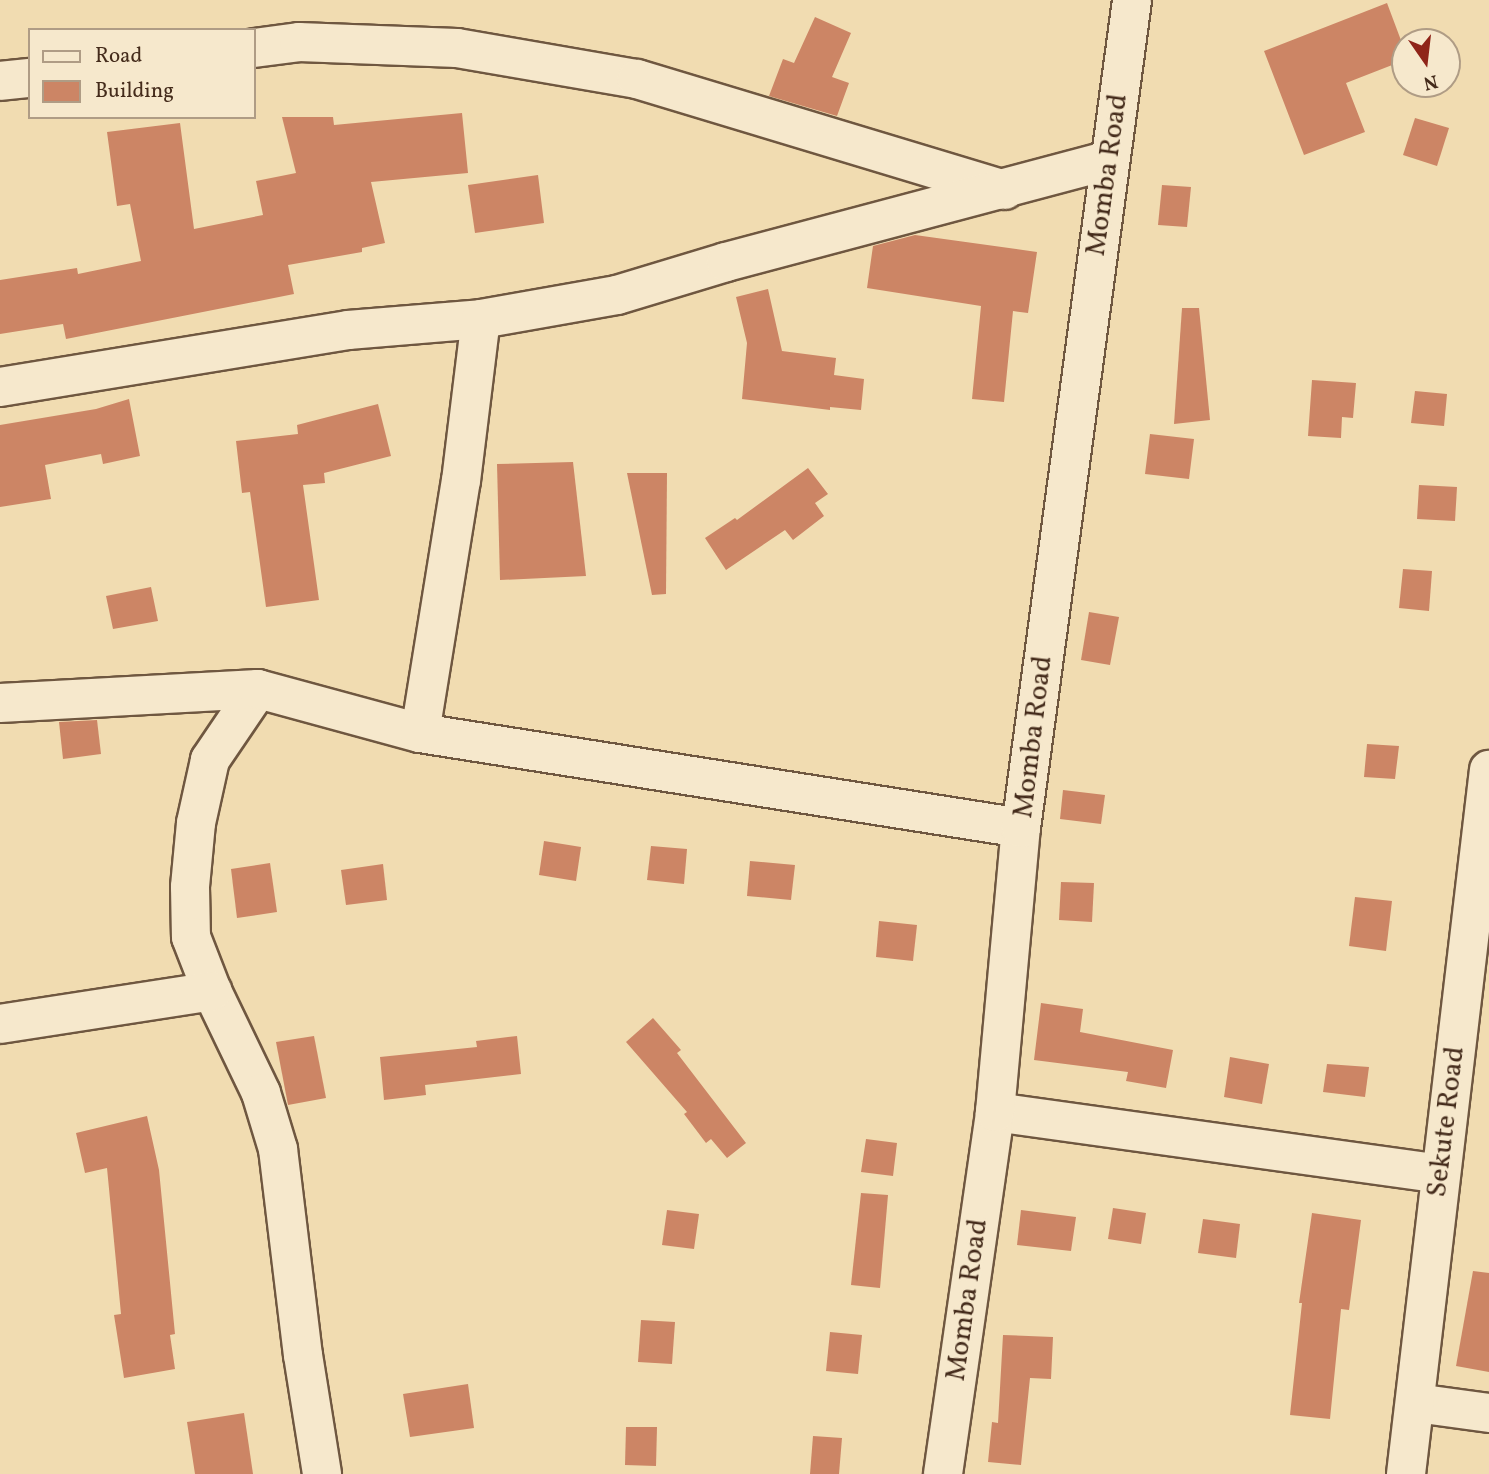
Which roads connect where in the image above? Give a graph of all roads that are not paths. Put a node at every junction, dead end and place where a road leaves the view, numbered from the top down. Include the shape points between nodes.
1 (1132, 0) edge
2 (256, 48) edge
3 (28, 78) edge
4 (0, 81) edge
5 (1110, 160) junction
6 (1005, 190) junction
7 (481, 319) junction
8 (0, 387) edge
9 (258, 689) junction
10 (0, 703) edge
11 (420, 733) junction
12 (1489, 770) edge
13 (1021, 828) junction
14 (212, 991) junction
15 (0, 1024) edge
16 (995, 1112) junction
17 (1441, 1174) junction
18 (1416, 1402) junction
19 (1489, 1413) edge
20 (322, 1474) edge
21 (943, 1474) edge
22 (1406, 1474) edge

1 - 5 street, Momba Road
2 - 6 street via 299,42 457,48 637,79
3 - 4 street
5 - 6 street
5 - 13 street, Momba Road
6 - 7 street via 726,262 618,295
7 - 8 street via 348,330
7 - 11 street via 461,481
9 - 10 street
9 - 11 street
9 - 14 street via 210,760 196,823 191,937
11 - 13 street
12 - 17 street, Sekute Road
13 - 16 street, Momba Road
14 - 15 street
14 - 20 street via 261,1093 278,1149
16 - 17 street
16 - 21 street, Momba Road
17 - 18 street, Sekute Road
18 - 19 street
18 - 22 street, Sekute Road

